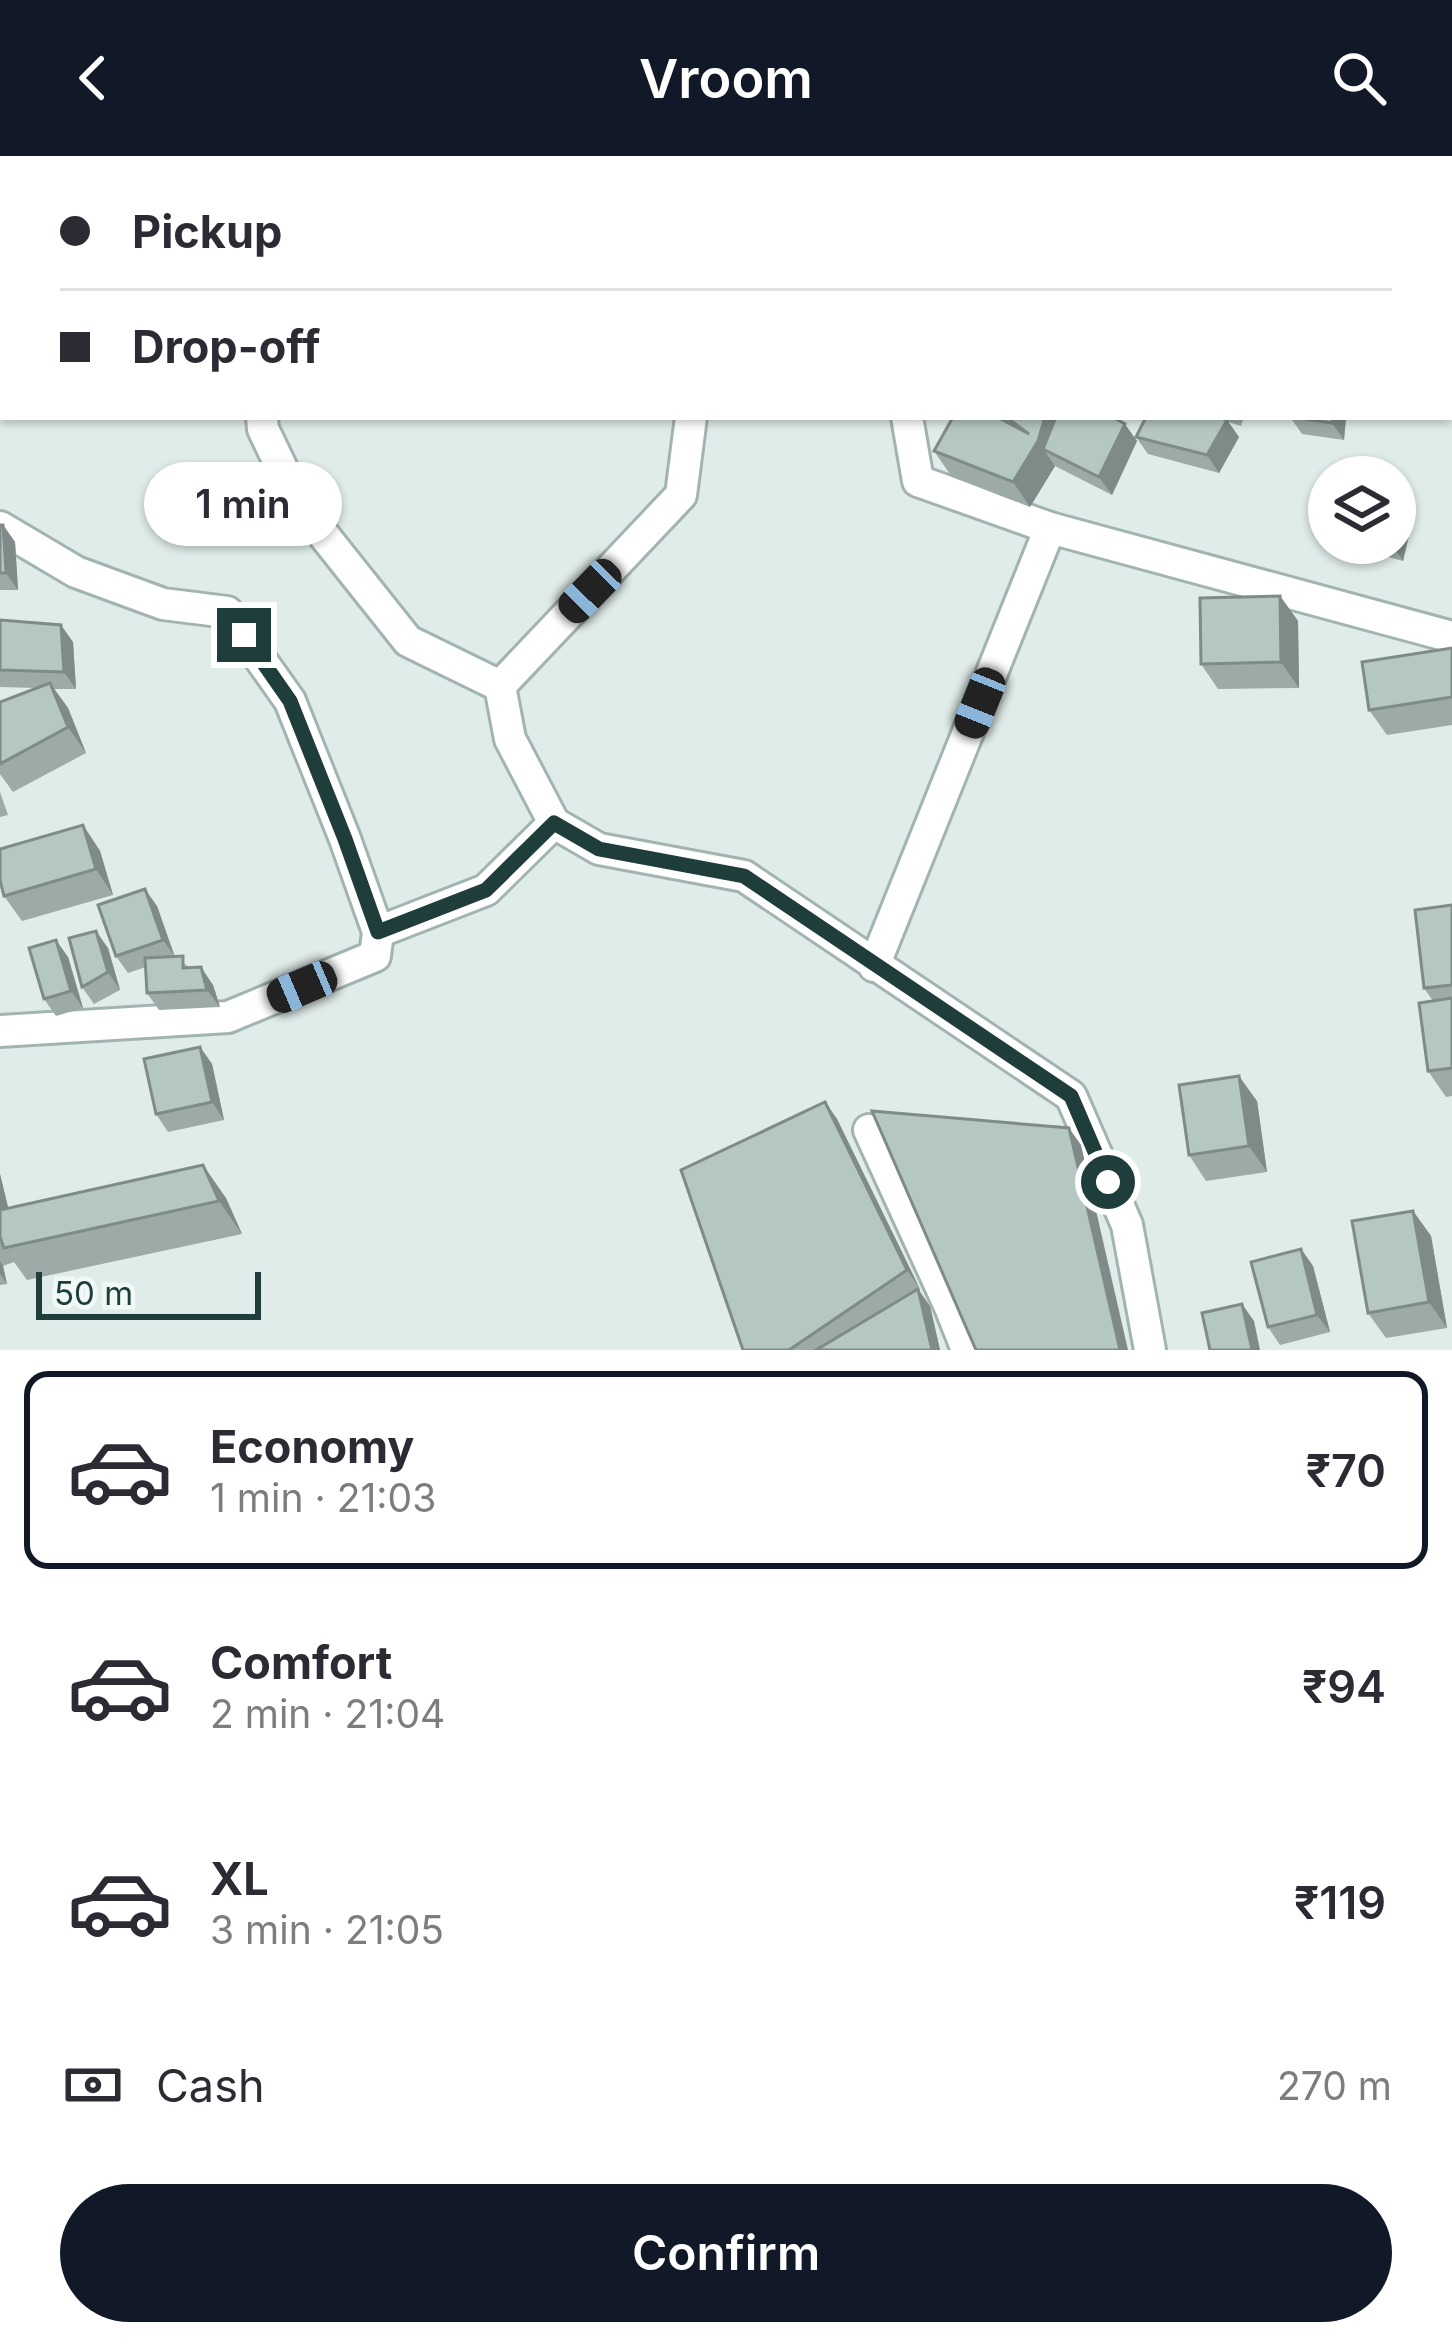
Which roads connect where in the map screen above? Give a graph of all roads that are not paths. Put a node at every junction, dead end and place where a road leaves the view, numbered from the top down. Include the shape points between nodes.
1 (262, 420) edge
2 (691, 420) edge
3 (908, 420) edge
4 (0, 527) edge
5 (1050, 528) junction
6 (1452, 637) edge
7 (500, 686) junction
8 (554, 823) junction
9 (378, 932) junction
10 (874, 966) junction
11 (0, 1031) edge
12 (869, 1130) edge
13 (967, 1350) edge
14 (1150, 1350) edge

1 - 7 street via 299,504 408,641
2 - 7 street via 681,495
3 - 5 street via 918,482
4 - 9 street via 76,572 163,604 227,612 290,701
5 - 6 street
5 - 10 street
7 - 8 street via 509,739
8 - 9 street via 486,890
8 - 10 street via 599,849 744,876
9 - 11 street via 375,956 228,1017
10 - 14 street via 1071,1096 1127,1225
12 - 13 street via 932,1290

